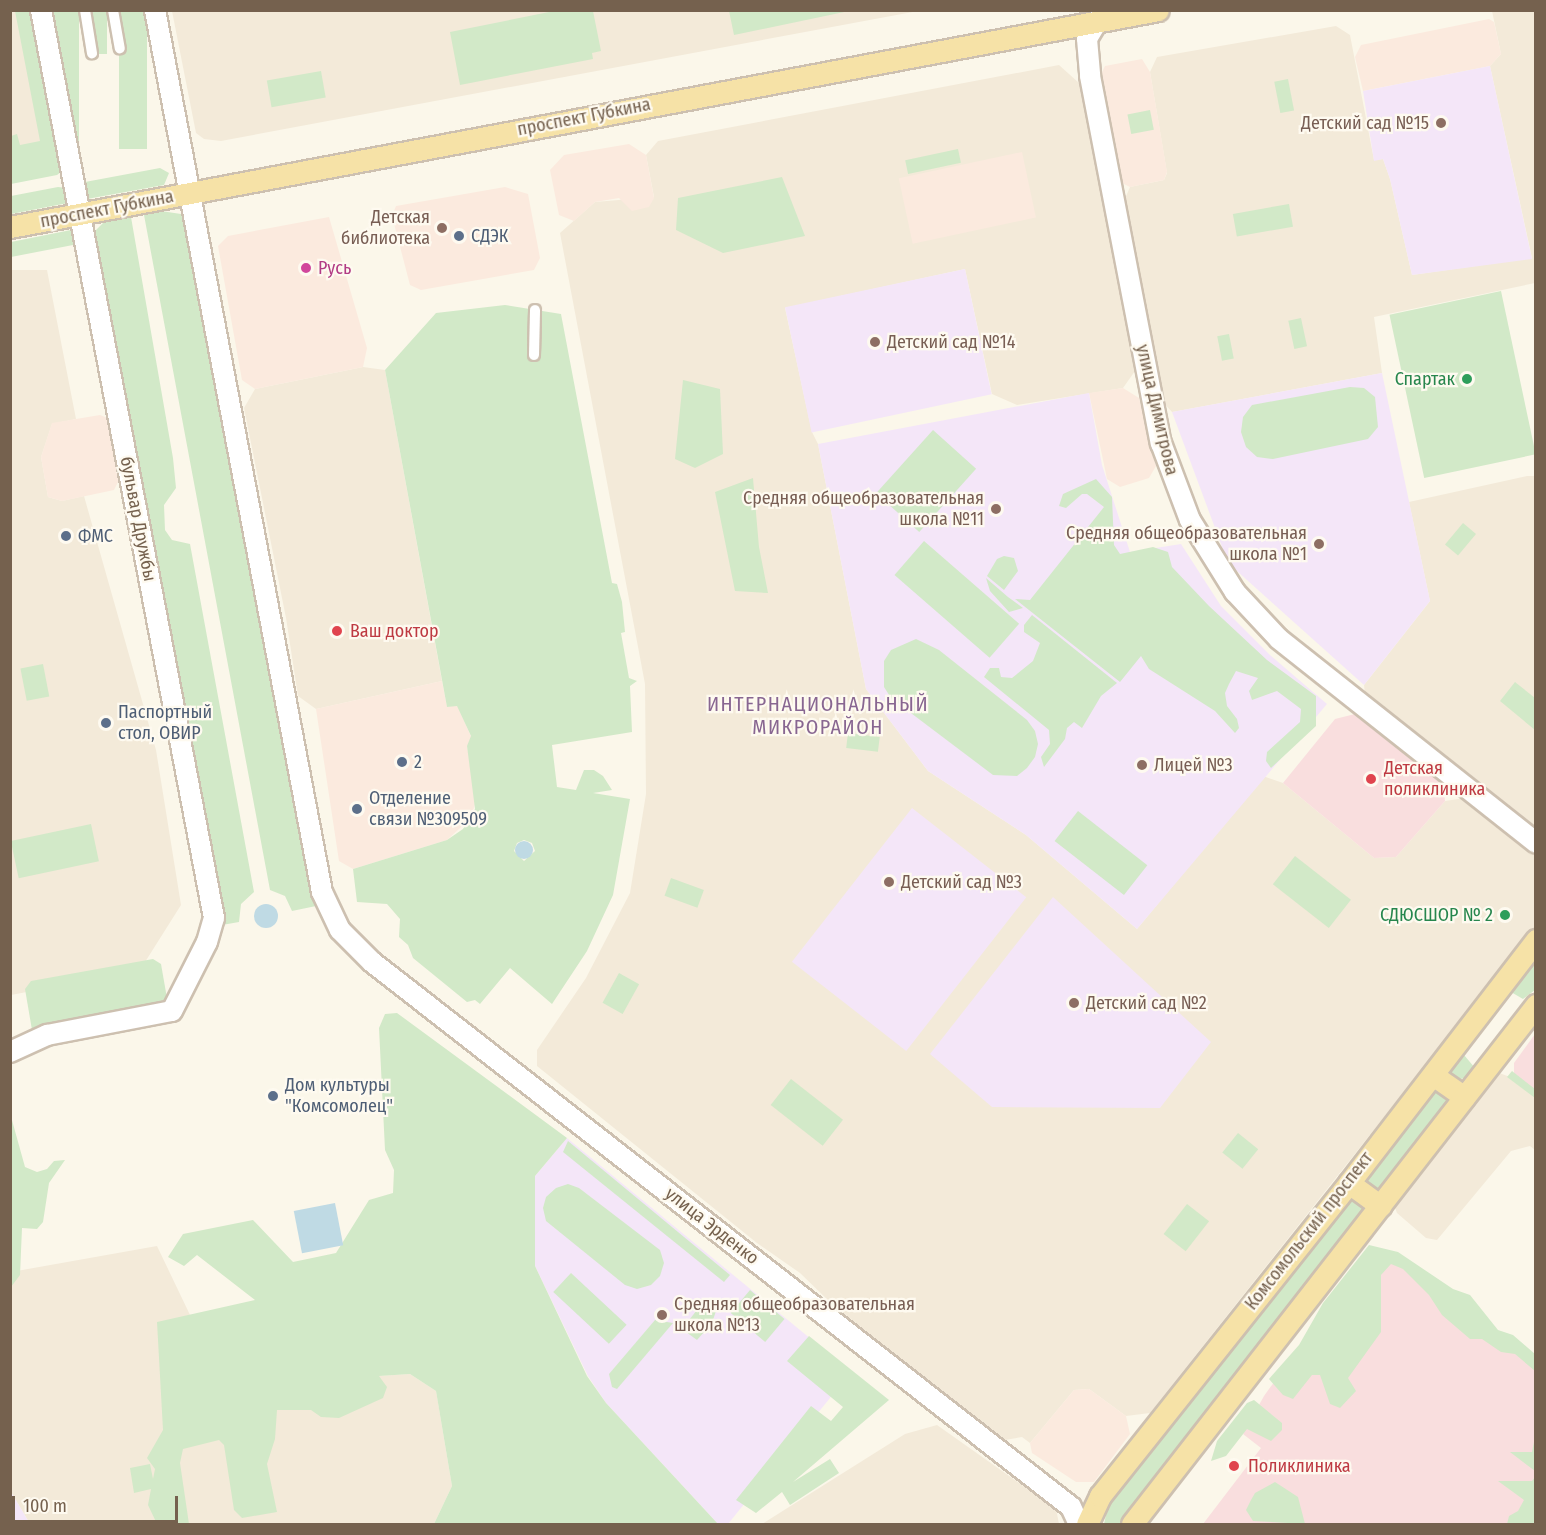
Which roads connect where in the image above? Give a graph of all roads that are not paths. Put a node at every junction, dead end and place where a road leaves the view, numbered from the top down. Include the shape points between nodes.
1 (41, 10) edge
2 (85, 10) edge
3 (113, 10) edge
4 (155, 10) edge
5 (1158, 10) edge
6 (1100, 16) edge
7 (120, 48) dead end
8 (92, 53) dead end
9 (189, 193) junction
10 (80, 214) junction
11 (10, 227) edge
12 (536, 310) dead end
13 (534, 354) dead end
14 (1536, 843) edge
15 (1536, 940) edge
16 (1536, 1005) edge
17 (10, 1052) edge
18 (1433, 1075) junction
19 (1464, 1097) junction
20 (1349, 1183) junction
21 (1380, 1206) junction
22 (1079, 1524) edge
23 (1087, 1524) edge
24 (1132, 1524) edge

1 - 10 main road, бульвар Дружбы
2 - 8 street
3 - 7 street
4 - 9 main road
5 - 6 main road, проспект Губкина
6 - 9 main road, проспект Губкина
6 - 14 main road, улица Димитрова via 1087,39 1090,76 1161,443 1190,520 1235,592 1279,639
9 - 10 main road, проспект Губкина
9 - 22 main road, улица Эрденко via 322,892 340,930 372,962 1071,1507
10 - 11 main road, проспект Губкина
10 - 17 main road, бульвар Дружбы via 214,918 179,1003 163,1014 47,1035
12 - 13 street
15 - 18 main road, Комсомольский проспект
16 - 19 main road
18 - 19 main road
18 - 20 main road, Комсомольский проспект
19 - 21 main road
20 - 21 main road
20 - 23 main road, Комсомольский проспект via 1100,1496
21 - 24 main road

